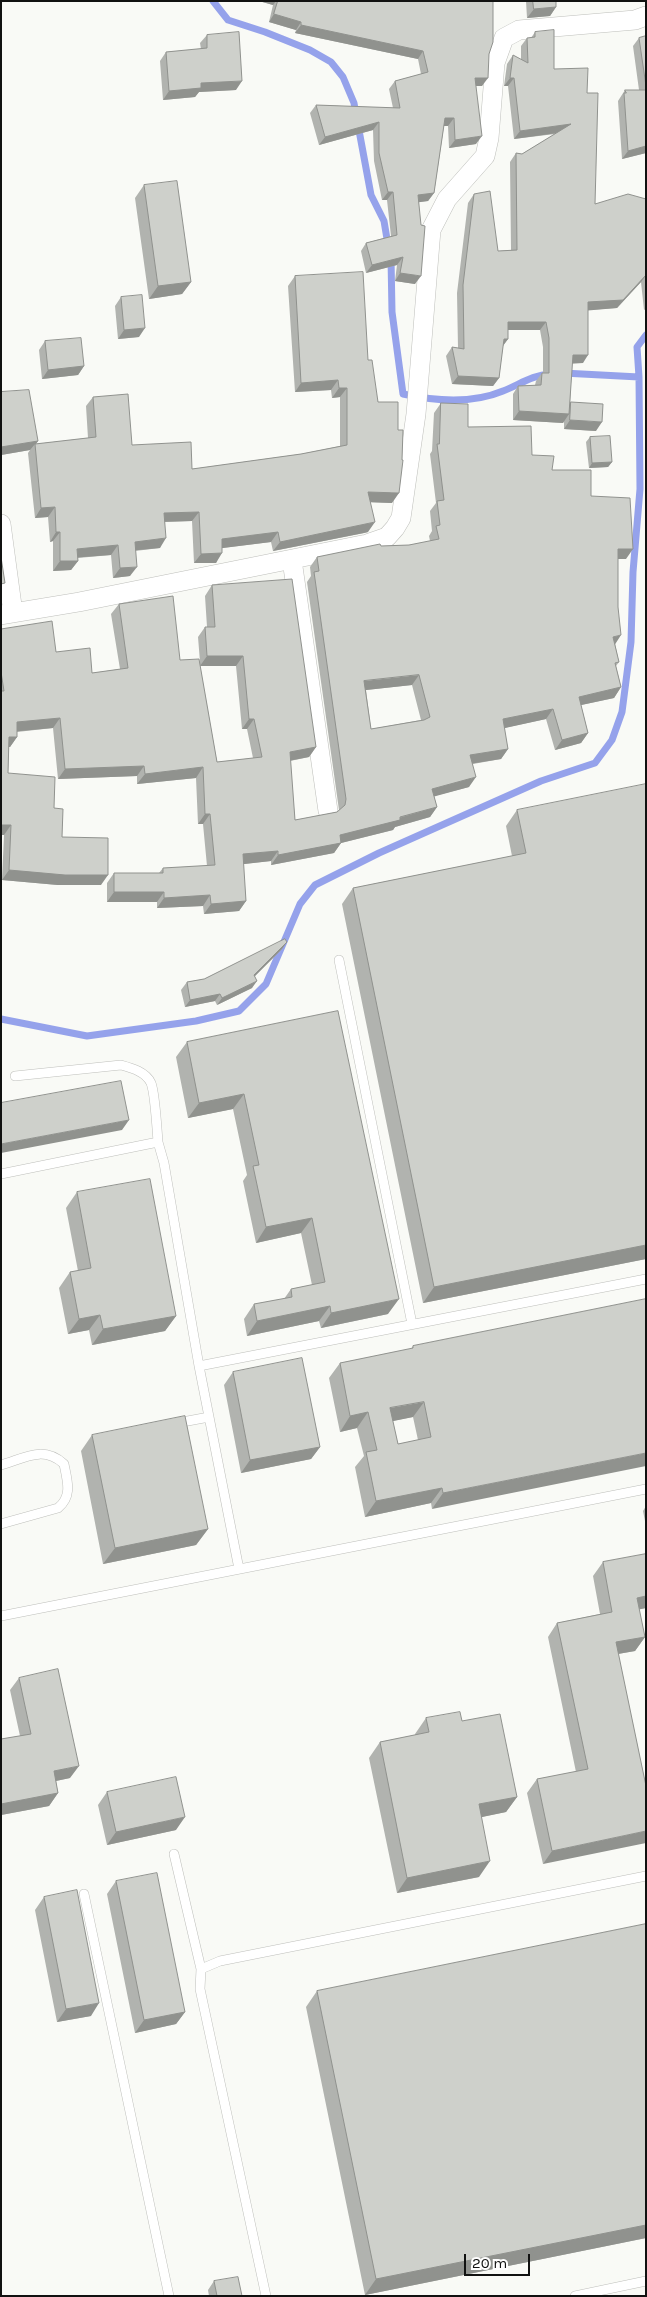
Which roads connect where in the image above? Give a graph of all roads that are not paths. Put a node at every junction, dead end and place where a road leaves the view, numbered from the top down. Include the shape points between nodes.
1 (646, 16) edge
2 (1, 524) edge
3 (292, 560) junction
4 (7, 614) edge
5 (328, 811) dead end
6 (339, 960) dead end
7 (15, 1076) dead end
8 (158, 1142) junction
9 (1, 1174) edge
10 (646, 1279) edge
11 (412, 1324) junction
12 (199, 1366) junction
13 (208, 1418) junction
14 (163, 1426) edge
15 (1, 1465) edge
16 (646, 1489) edge
17 (1, 1524) edge
18 (239, 1569) junction
19 (1, 1616) edge
20 (174, 1854) dead end
21 (646, 1876) edge
22 (84, 1894) dead end
23 (201, 1969) junction
24 (646, 2281) edge
25 (170, 2296) edge
26 (266, 2296) edge
27 (575, 2296) edge

1 - 3 street via 635,20 519,30 504,38 495,63 485,156 447,199 431,230 416,414 401,518 387,537
2 - 4 street
3 - 4 street
3 - 5 street
6 - 11 lane
7 - 8 lane via 121,1065 133,1068 151,1083
8 - 9 lane
8 - 12 lane
10 - 11 lane
11 - 12 lane
12 - 13 lane
13 - 14 lane
13 - 18 lane
15 - 17 lane via 43,1453 56,1456 64,1464 68,1492 65,1502 58,1508
16 - 18 lane
18 - 19 lane
20 - 23 lane
21 - 23 lane via 220,1961
22 - 25 lane
23 - 26 lane via 200,1989
24 - 27 lane

